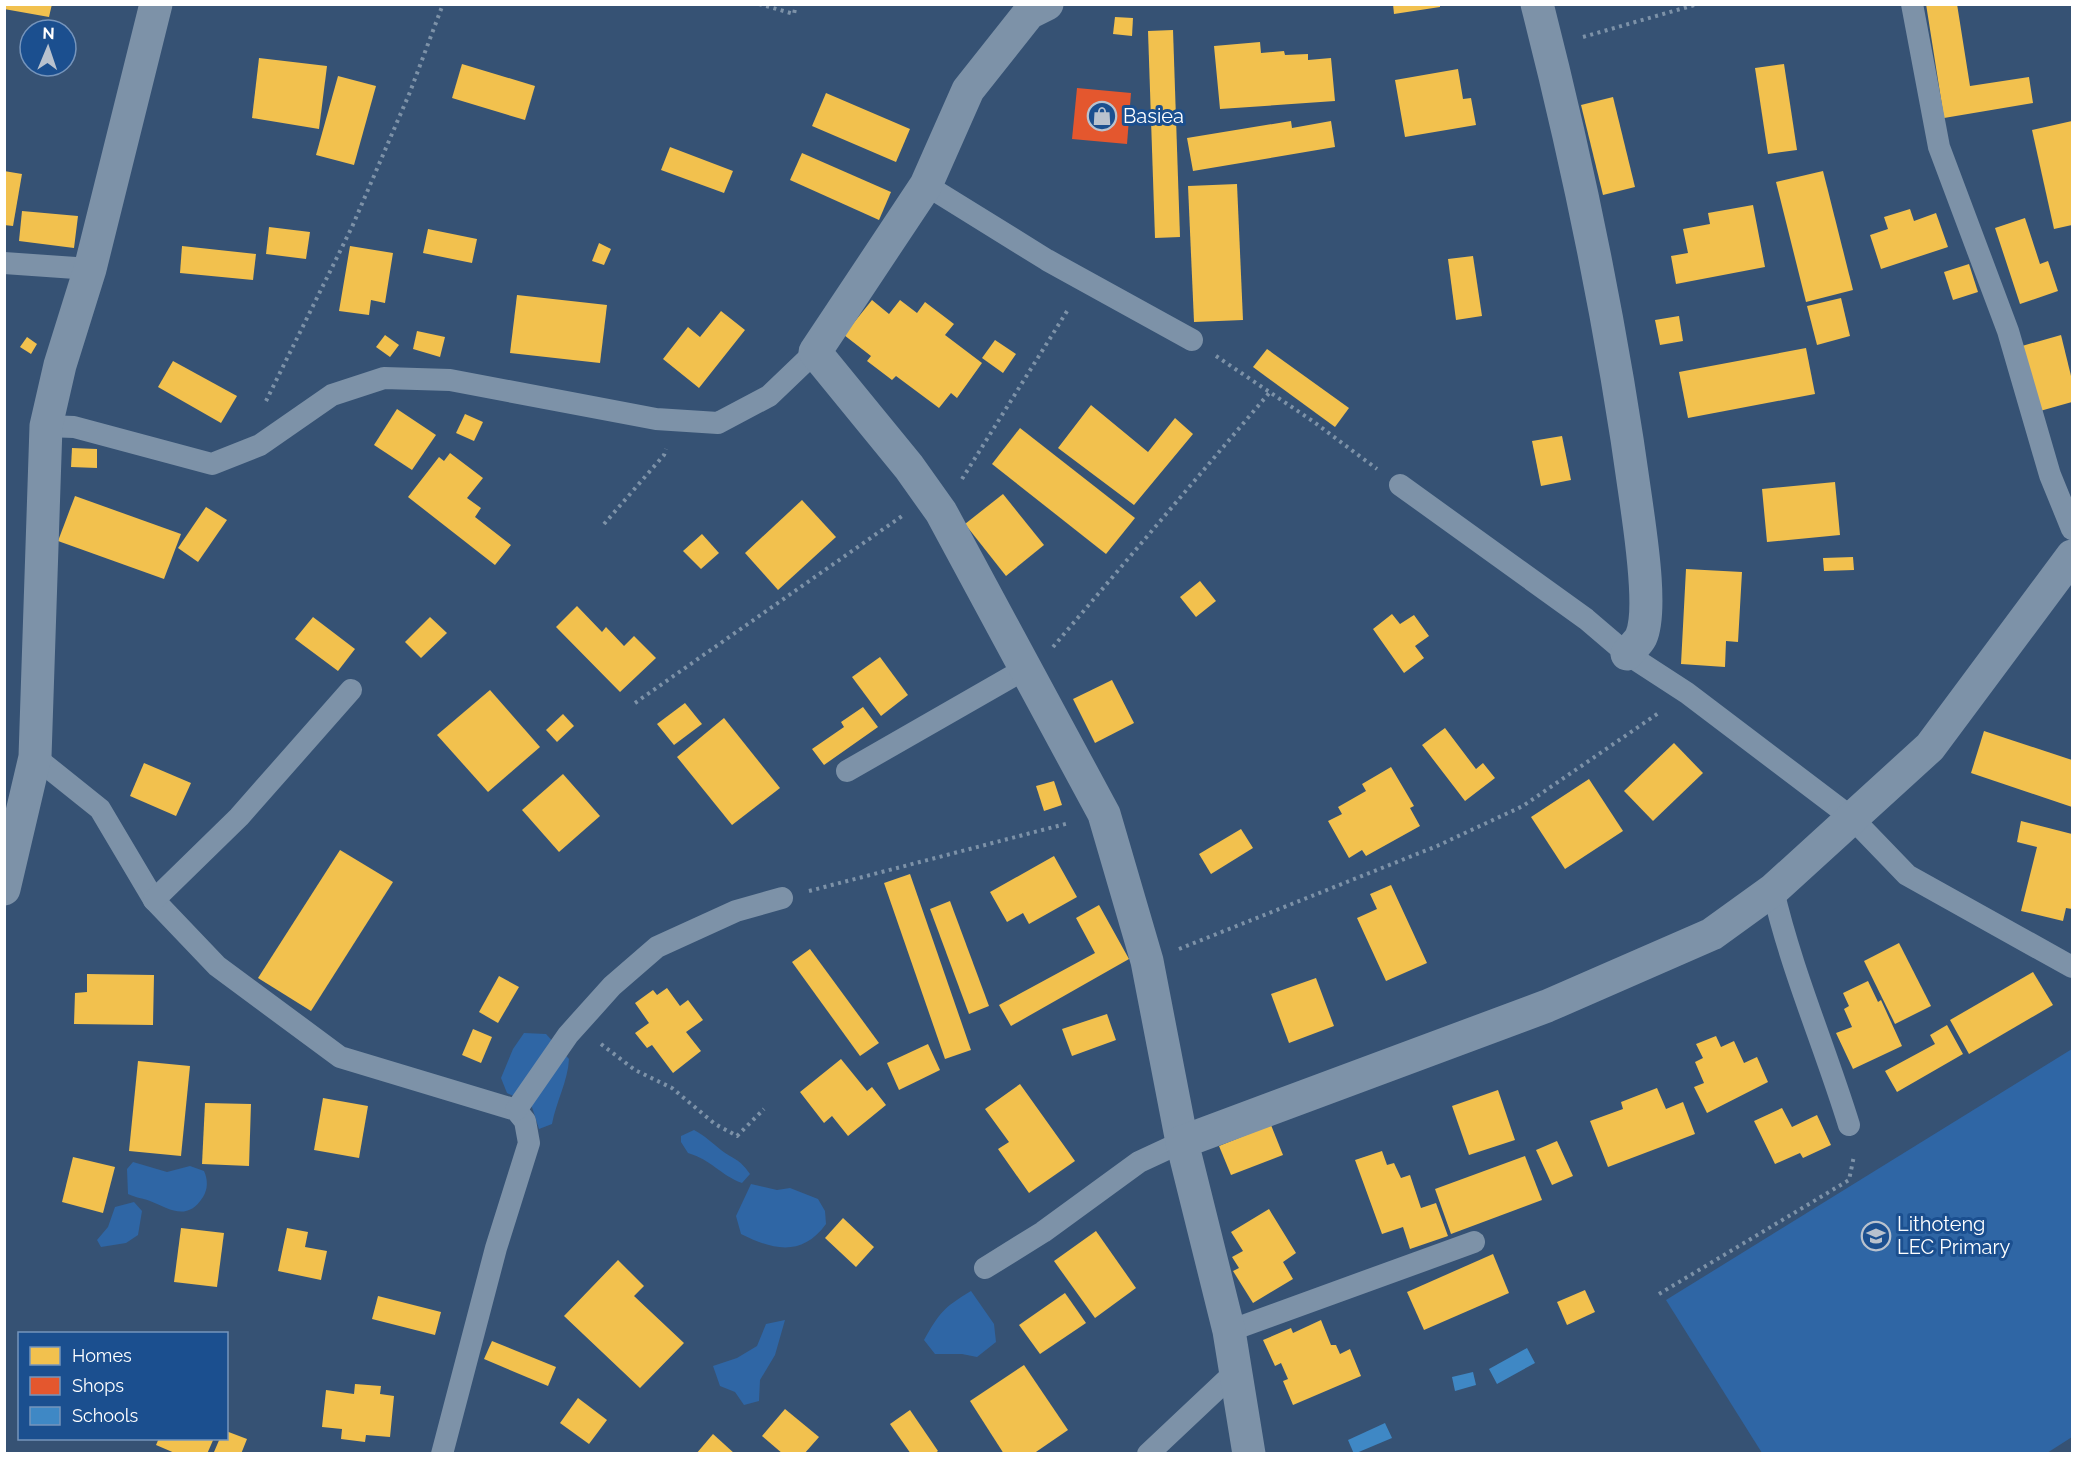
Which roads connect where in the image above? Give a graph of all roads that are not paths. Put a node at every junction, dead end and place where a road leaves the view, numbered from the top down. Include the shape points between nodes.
1 (156, 4) edge
2 (1047, 4) edge
3 (1537, 4) edge
4 (1912, 4) edge
5 (926, 185) junction
6 (4, 263) edge
7 (90, 269) junction
8 (1192, 340) road end
9 (815, 352) junction
10 (46, 426) junction
11 (1400, 485) road end
12 (2073, 529) edge
13 (2073, 556) edge
14 (1627, 654) junction
15 (1025, 669) junction
16 (351, 690) dead end
17 (34, 758) junction
18 (847, 771) dead end
19 (1852, 818) junction
20 (4, 889) edge
21 (1773, 890) junction
22 (782, 898) road end
23 (154, 900) junction
24 (2073, 967) edge
25 (516, 1110) junction
26 (1849, 1125) road end
27 (1182, 1143) junction
28 (1474, 1242) dead end
29 (985, 1268) dead end
30 (1229, 1331) junction
31 (1234, 1373) junction
32 (442, 1454) edge
33 (1149, 1454) edge
34 (1249, 1454) edge

1 - 7 street
2 - 5 street via 1029,14 968,90
3 - 14 street via 1574,152 1622,400 1642,545 1645,614 1641,637
4 - 12 lane via 1939,147 2008,331 2050,475
5 - 8 lane via 1086,282
5 - 9 street
6 - 7 lane
7 - 10 street
9 - 10 lane via 769,396 718,423 656,419 450,380 384,378 332,395 260,445 212,464 74,427
9 - 15 street via 935,504
10 - 17 street
11 - 14 lane via 1587,618
13 - 19 street via 1930,747
14 - 19 lane via 1687,693
15 - 18 lane
15 - 27 street via 1104,814 1147,961
16 - 23 lane via 239,817
17 - 20 street
17 - 23 lane via 99,809
19 - 21 street
19 - 24 lane via 1907,875
21 - 26 lane via 1782,932
21 - 27 street via 1712,933 1649,963 1547,1006
22 - 25 lane via 736,911 657,947 612,986 579,1023
23 - 25 lane via 217,966 340,1058
25 - 32 lane via 525,1121 529,1143 496,1248
27 - 29 lane via 1139,1162 1043,1232
27 - 30 street
28 - 30 lane
30 - 31 street
31 - 33 lane
31 - 34 street

